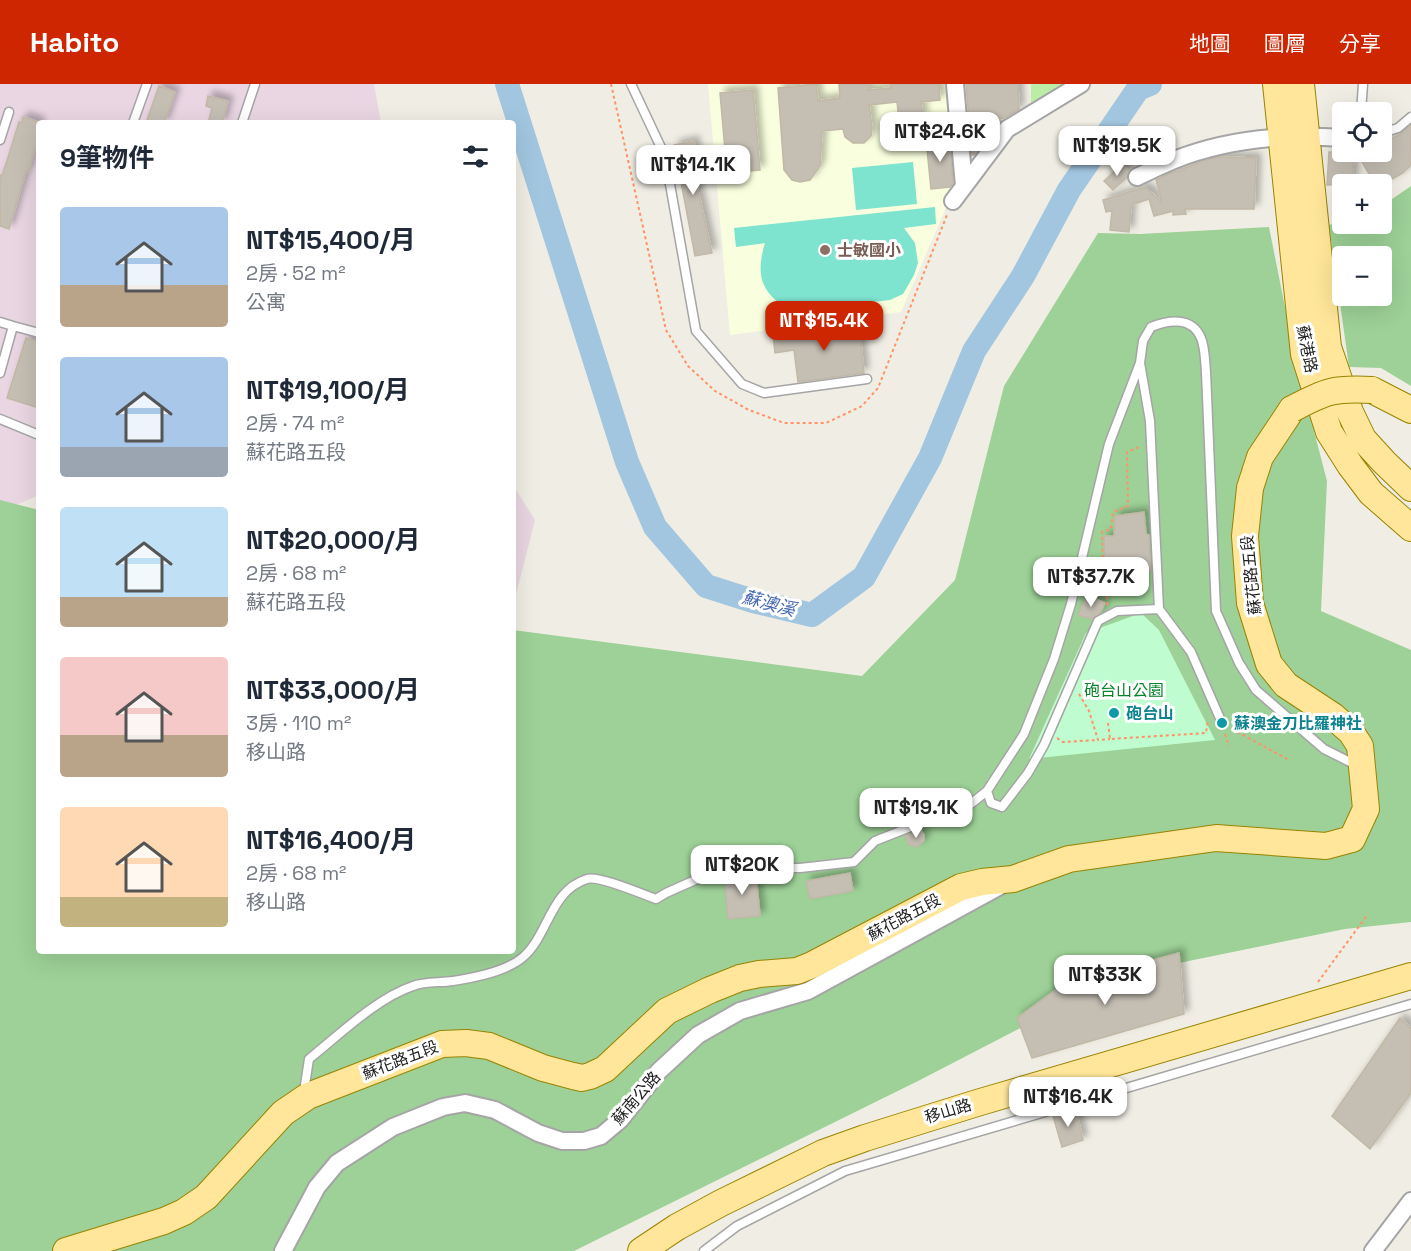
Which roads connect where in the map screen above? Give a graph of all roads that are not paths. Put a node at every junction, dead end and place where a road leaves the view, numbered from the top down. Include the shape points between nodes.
1 (147, 84) edge
2 (255, 84) edge
3 (631, 84) edge
4 (955, 84) edge
5 (1081, 84) edge
6 (1276, 84) edge
7 (1301, 84) edge
8 (1363, 84) edge
9 (1362, 102) edge
10 (9, 112) dead end
11 (1411, 117) edge
12 (134, 120) edge
13 (243, 120) edge
14 (1392, 130) edge
15 (1295, 137) junction
16 (1332, 138) edge
17 (0, 140) edge
18 (963, 177) junction
19 (1137, 177) dead end
20 (953, 201) road end
21 (0, 322) edge
22 (13, 326) junction
23 (36, 332) edge
24 (1140, 363) junction
25 (0, 372) edge
26 (867, 379) dead end
27 (1411, 410) edge
28 (0, 419) edge
29 (36, 434) edge
30 (1411, 488) edge
31 (1411, 528) edge
32 (1159, 609) junction
33 (1222, 723) road end
34 (1361, 768) junction
35 (987, 791) junction
36 (1013, 879) junction
37 (1411, 976) edge
38 (1411, 1004) edge
39 (308, 1096) junction
40 (1411, 1201) edge
41 (66, 1251) edge
42 (283, 1251) edge
43 (641, 1251) edge
44 (704, 1251) edge
45 (1372, 1251) edge

1 - 12 lane
2 - 13 lane
3 - 26 lane via 665,156 696,331 742,384 764,393
4 - 18 street
5 - 18 street via 1007,129
6 - 15 main road
7 - 15 main road
8 - 9 lane
10 - 17 lane
11 - 14 lane
15 - 16 street
15 - 19 street via 1242,141 1187,156
15 - 30 main road, 蘇港路 via 1328,347 1363,439
15 - 31 main road, 蘇港路 via 1304,354 1329,432 1371,493
18 - 20 street
21 - 22 lane
22 - 23 lane
22 - 25 lane
24 - 32 lane via 1150,421
24 - 34 lane via 1143,341 1151,327 1181,321 1201,337 1206,372 1216,611 1256,690 1324,749
24 - 35 lane via 1109,444 1054,659 1024,734
27 - 34 main road, 蘇花路五段, bridge via 1372,390 1325,392 1292,409 1260,457 1250,488 1245,536 1250,603 1269,664 1286,685 1351,732 1360,746
28 - 29 lane
32 - 33 lane via 1191,652
32 - 35 lane via 1117,611 1098,621 1028,773 1002,807 991,803
34 - 36 main road, 蘇花路五段 via 1366,809 1352,839 1326,846 1216,838 1069,859
35 - 39 lane via 958,814 923,822 875,841 854,862 800,868 729,868 656,899 590,878 578,882 558,898 539,937 522,958 495,972 415,985 390,995 309,1059 305,1085
36 - 39 main road, 蘇花路五段 via 961,887 797,971 740,978 710,990 667,1011 605,1069 590,1076 543,1068 489,1046 442,1044
36 - 42 street, 蘇南公路 via 808,991 740,1011 698,1035 659,1071 620,1120 601,1136 562,1141 495,1110 465,1103 443,1107 393,1127 338,1163 317,1187
37 - 43 main road, 移山路 via 865,1138 824,1153 722,1203
38 - 44 lane via 845,1171 737,1226
39 - 41 main road, 蘇花路五段 via 283,1113 207,1197 184,1212
40 - 45 street

